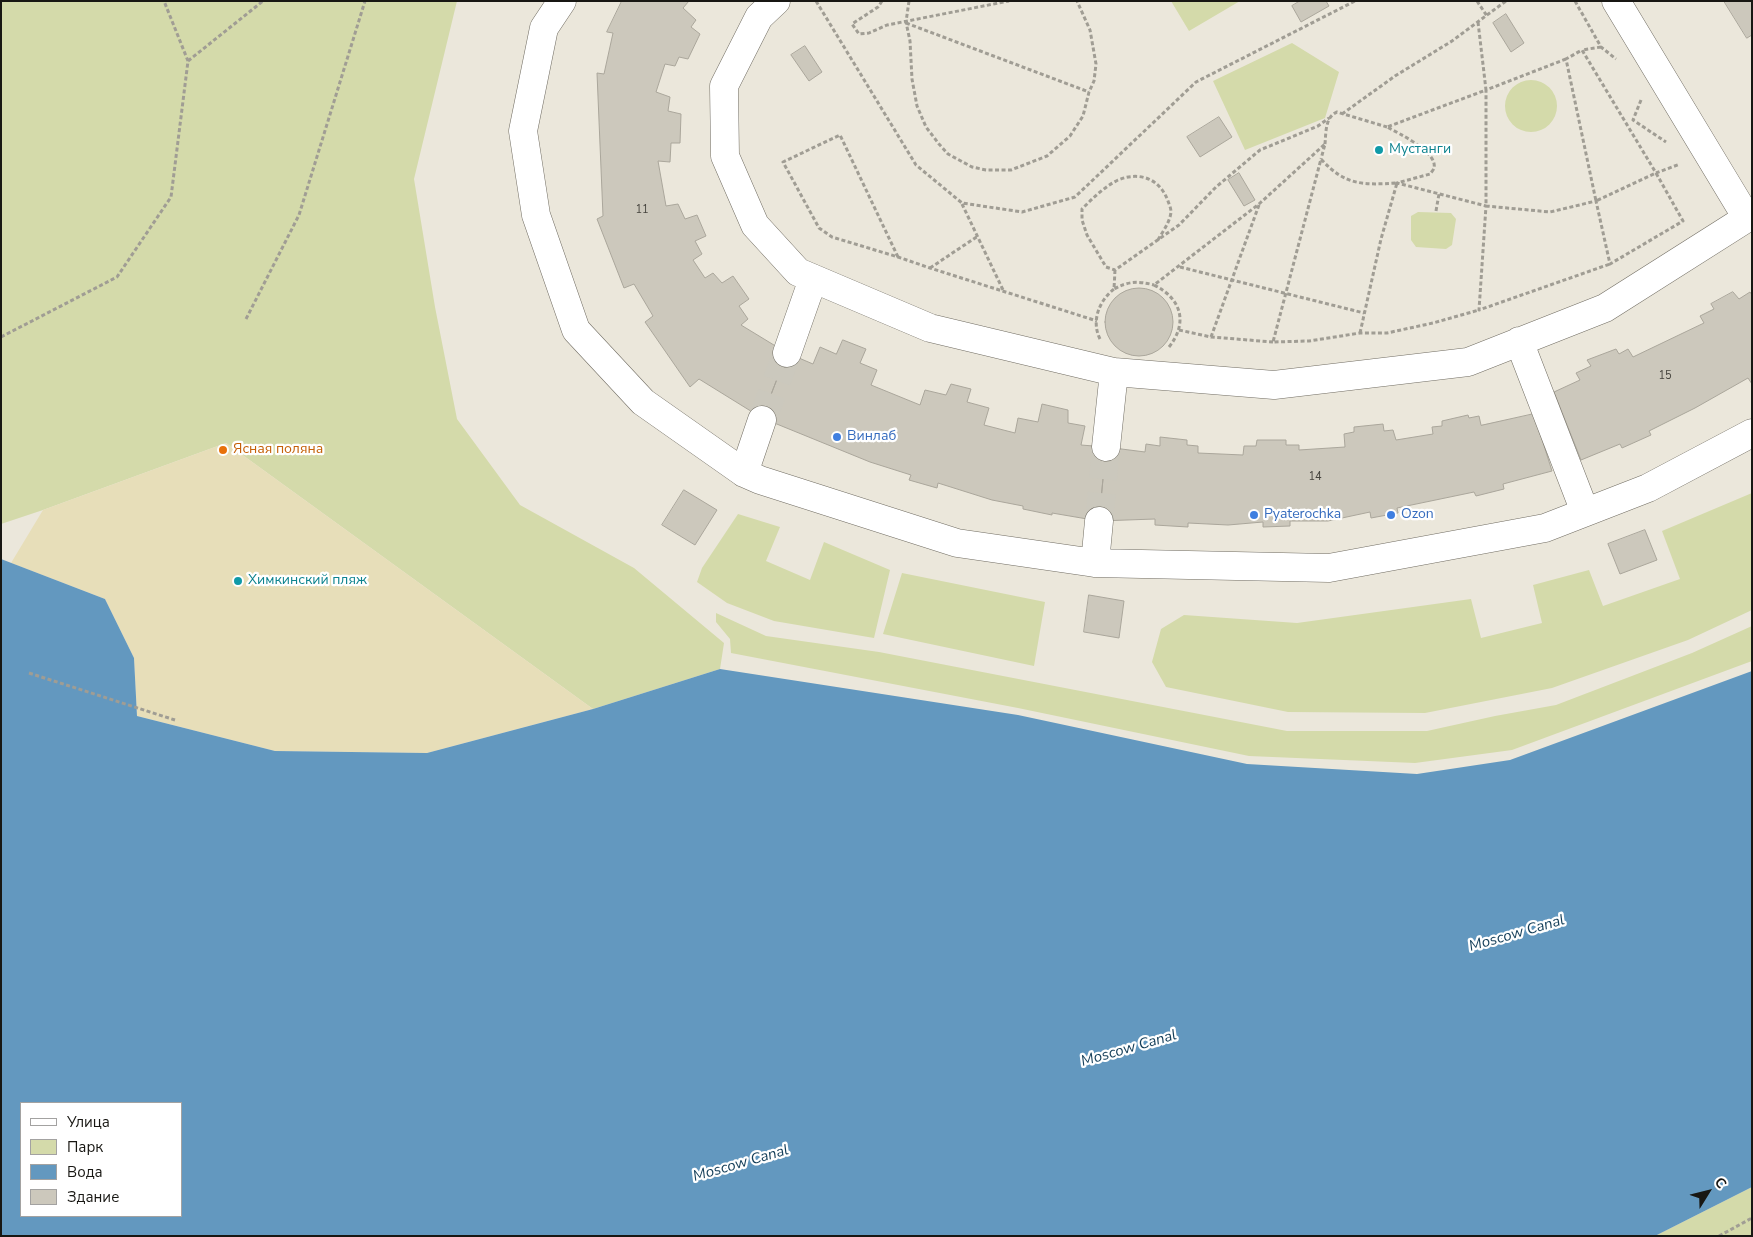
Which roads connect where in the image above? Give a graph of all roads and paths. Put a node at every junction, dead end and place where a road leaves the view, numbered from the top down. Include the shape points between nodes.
1 (164, 1) edge
2 (263, 1) edge
3 (365, 1) edge
4 (562, 1) edge
5 (776, 1) edge
6 (816, 1) edge
7 (882, 1) edge
8 (909, 1) edge
9 (1009, 1) edge
10 (1077, 1) edge
11 (1355, 1) edge
12 (1478, 1) edge
13 (1506, 1) edge
14 (1575, 1) edge
15 (1616, 1) edge
16 (1486, 16) junction
17 (906, 22) junction
18 (1478, 22) junction
19 (1600, 47) junction
20 (1582, 50) junction
21 (1566, 59) junction
22 (188, 61) junction
23 (1620, 62) dead end
24 (1486, 90) junction
25 (1089, 92) junction
26 (1643, 95) dead end
27 (1342, 114) junction
28 (1328, 118) junction
29 (1387, 127) junction
30 (1325, 144) junction
31 (1670, 145) dead end
32 (1321, 160) junction
33 (1683, 163) dead end
34 (1328, 167) junction
35 (1656, 173) junction
36 (1396, 183) junction
37 (1439, 194) junction
38 (1596, 201) junction
39 (962, 203) junction
40 (1259, 204) junction
41 (1486, 206) junction
42 (1436, 212) dead end
43 (1750, 222) edge
44 (978, 236) junction
45 (1158, 240) junction
46 (898, 257) junction
47 (1610, 264) junction
48 (1179, 267) junction
49 (930, 268) junction
50 (1115, 270) junction
51 (813, 279) junction
52 (1233, 280) junction
53 (1154, 285) junction
54 (1114, 289) junction
55 (1004, 292) junction
56 (1286, 293) junction
57 (1479, 310) junction
58 (1364, 313) junction
59 (246, 320) dead end
60 (1097, 321) junction
61 (1179, 330) junction
62 (1360, 333) junction
63 (1, 337) edge
64 (1211, 337) junction
65 (1273, 342) junction
66 (1519, 342) junction
67 (1102, 343) dead end
68 (1168, 348) dead end
69 (787, 353) tunnel mouth
70 (1114, 372) junction
71 (762, 420) tunnel mouth
72 (1752, 433) edge
73 (1106, 447) tunnel mouth
74 (744, 473) junction
75 (1585, 512) junction
76 (1099, 521) tunnel mouth
77 (1095, 563) junction
78 (29, 673) dead end
79 (175, 720) dead end
80 (1752, 1218) edge
81 (1719, 1236) edge

1 - 22 path
2 - 22 path
3 - 59 path via 299,215
4 - 74 lane via 544,28 523,131 536,215 576,330 643,402
5 - 51 lane via 758,17 724,86 725,156 755,225 798,272
6 - 39 path via 916,165
7 - 17 path via 852,24 859,34
8 - 17 path
9 - 17 path
10 - 25 path via 1090,30 1096,64
11 - 39 path via 1196,82 1075,197 1022,212
12 - 16 path
13 - 16 path
14 - 19 path
15 - 43 lane
16 - 18 path
17 - 25 path
17 - 25 path via 916,106 948,154 972,167 1011,170 1047,156 1070,136 1083,116
18 - 24 path
18 - 27 path
19 - 20 path
19 - 23 path
20 - 21 path
20 - 35 path
21 - 24 path
21 - 38 path
22 - 63 path via 171,197 117,277
24 - 29 path
24 - 41 path
26 - 31 path via 1633,120
27 - 28 path via 1337,112
27 - 29 path
28 - 30 path
28 - 45 path via 1318,126 1260,150 1216,187 1179,225
29 - 36 path via 1422,147 1434,162 1430,174
30 - 32 path
30 - 34 path
30 - 40 path
32 - 34 path
32 - 56 path
33 - 35 path
34 - 36 path via 1337,175 1367,185
35 - 38 path
35 - 47 path via 1684,221
36 - 37 path
36 - 58 path
37 - 41 path
37 - 42 path
38 - 41 path via 1550,212
38 - 47 path
39 - 44 path
40 - 48 path
40 - 52 path
41 - 57 path
43 - 66 lane via 1605,308
44 - 49 path
44 - 55 path
45 - 50 path
45 - 50 path via 1171,210 1164,190 1150,178 1134,176 1104,189 1082,209 1082,220 1106,267
46 - 46 path via 840,135 783,162 819,228 832,237
46 - 49 path
47 - 57 path
48 - 52 path
48 - 53 path
49 - 55 path
50 - 54 path
51 - 69 lane
51 - 70 lane via 930,328
52 - 56 path
52 - 64 path
53 - 54 path via 1134,282
53 - 61 path via 1175,302 1180,315
54 - 60 path via 1099,306
55 - 60 path
56 - 58 path
56 - 65 path
57 - 62 path via 1387,333
58 - 62 path
60 - 67 path via 1096,333
61 - 64 path
61 - 68 path
62 - 65 path via 1309,341
64 - 65 path
66 - 70 lane via 1468,362 1274,385
66 - 75 lane
70 - 73 lane
71 - 74 lane
72 - 75 lane via 1648,488
74 - 77 lane via 957,543
75 - 77 lane via 1545,528 1329,568
76 - 77 lane
78 - 79 path
80 - 81 path

